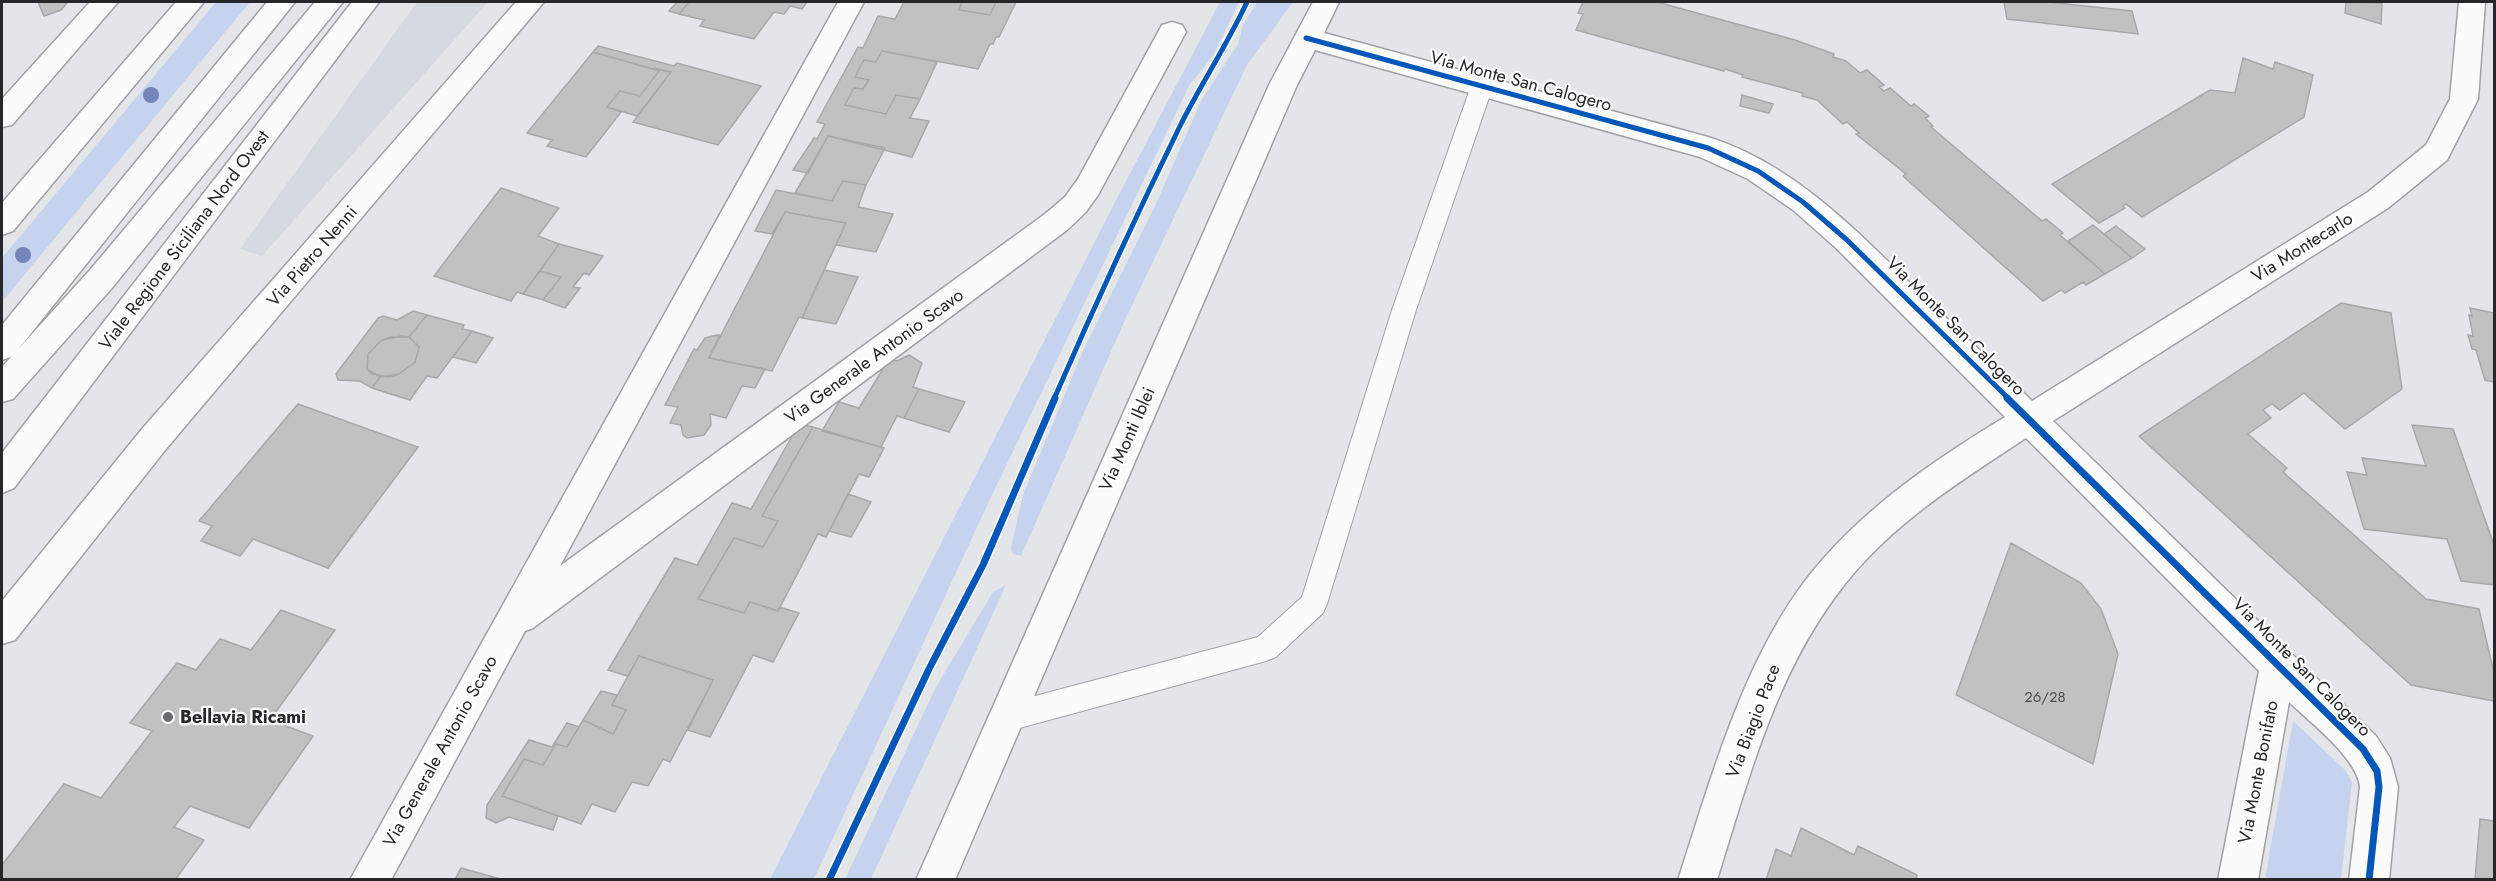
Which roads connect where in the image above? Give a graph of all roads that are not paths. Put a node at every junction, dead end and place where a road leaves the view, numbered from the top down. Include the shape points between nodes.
1 (105, 2) edge
2 (191, 2) edge
3 (282, 2) edge
4 (330, 2) edge
5 (366, 2) edge
6 (531, 2) edge
7 (851, 2) edge
8 (1326, 2) edge
9 (2472, 2) edge
10 (1172, 32) dead end
11 (1306, 38) junction
12 (1482, 86) junction
13 (2, 117) edge
14 (2, 223) edge
15 (2, 347) edge
16 (2, 389) edge
17 (2030, 420) junction
18 (2, 478) edge
19 (93, 511) junction
20 (2, 598) edge
21 (512, 622) junction
22 (2, 628) edge
23 (2278, 664) junction
24 (1005, 718) junction
25 (369, 879) edge
26 (935, 879) edge
27 (1697, 879) edge
28 (2238, 879) edge
29 (2369, 879) edge

1 - 13 street
2 - 14 street
3 - 15 street
4 - 16 street via 101,279
5 - 18 street, Viale Regione Siciliana Nord Ovest
6 - 19 street, Via Pietro Nenni
7 - 21 street, Via Generale Antonio Scavo
8 - 11 street, Via Monti Iblei
9 - 17 street, Via Montecarlo via 2464,99 2437,152 2378,200
10 - 21 street, Via Generale Antonio Scavo via 1088,187 1056,222
11 - 12 street, Via Monte San Calogero
11 - 24 street, Via Monti Iblei
12 - 17 street, Via Monte San Calogero via 1708,148 1758,171 1803,202 1847,240
12 - 24 lane via 1404,310 1313,604 1266,648
17 - 23 street, Via Monte San Calogero
17 - 27 street, Via Biagio Pace via 1875,529 1840,563 1809,604 1754,709
19 - 20 street, Via Pietro Nenni
19 - 22 street, Via Pietro Nenni
21 - 25 street, Via Generale Antonio Scavo
23 - 28 street, Via Monte Bonifato
23 - 29 street, Via Monte San Calogero via 2363,749 2377,771 2377,820
24 - 26 street, Via Monti Iblei

